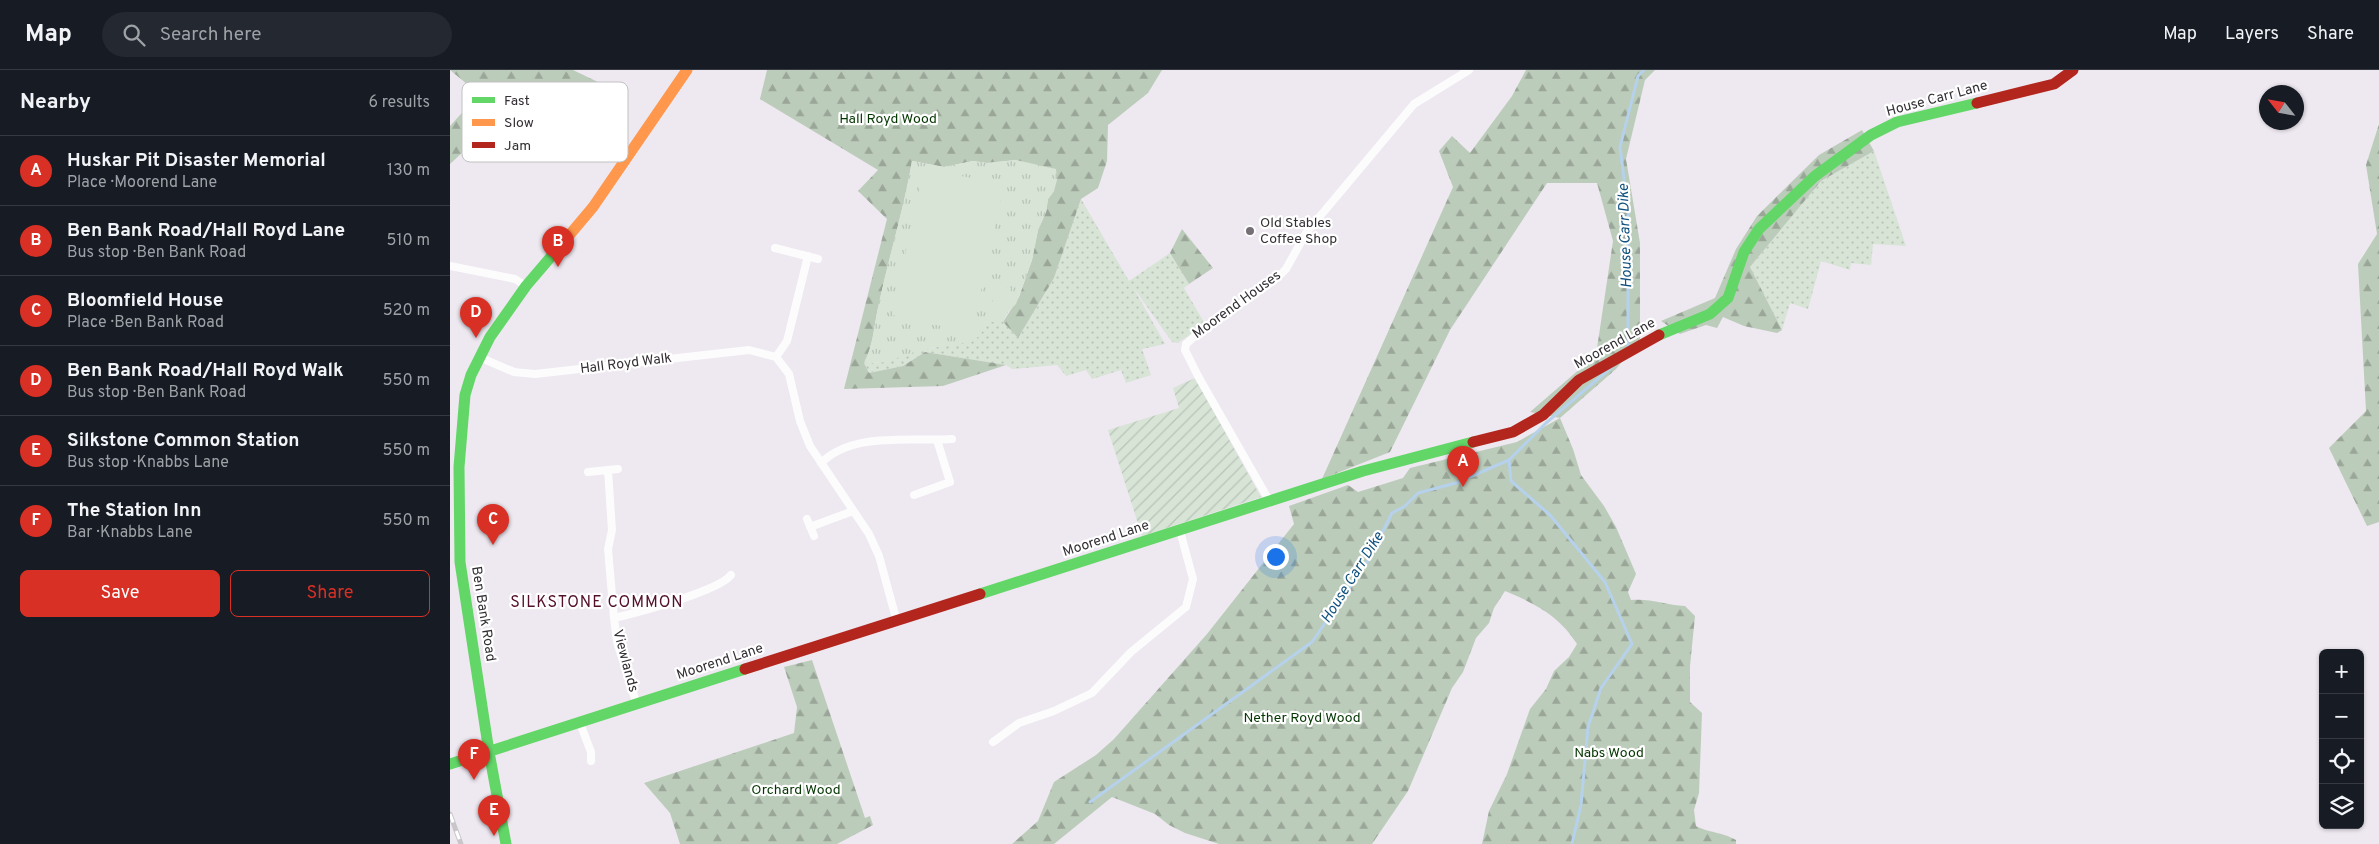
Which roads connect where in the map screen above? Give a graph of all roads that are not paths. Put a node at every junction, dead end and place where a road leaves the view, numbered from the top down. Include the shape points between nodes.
1 (687, 70) edge
2 (1469, 70) edge
3 (2073, 70) edge
4 (628, 156) edge
5 (624, 162) edge
6 (775, 248) dead end
7 (785, 250) junction
8 (808, 256) junction
9 (782, 258) dead end
10 (818, 259) dead end
11 (450, 266) edge
12 (526, 286) junction
13 (1710, 314) joint
14 (479, 357) junction
15 (776, 357) junction
16 (952, 439) dead end
17 (937, 440) junction
18 (821, 462) junction
19 (618, 469) dead end
20 (608, 470) junction
21 (588, 472) dead end
22 (914, 495) dead end
23 (1270, 502) junction
24 (853, 511) junction
25 (807, 519) dead end
26 (810, 527) junction
27 (1180, 531) junction
28 (814, 536) dead end
29 (731, 575) dead end
30 (614, 618) junction
31 (897, 622) junction
32 (637, 705) junction
33 (580, 723) junction
34 (993, 742) dead end
35 (489, 752) junction
36 (591, 761) dead end
37 (450, 764) edge
38 (506, 844) edge

1 - 4 street, Ben Bank Road
2 - 23 street, Moorend Houses via 1414,104 1306,233 1286,269 1277,278 1186,344 1185,350 1198,376
3 - 13 street, House Carr Lane via 2054,84 1897,122 1871,134 1814,176 1759,229 1744,252 1728,298
5 - 12 street, Ben Bank Road via 593,207
6 - 7 street
7 - 8 street
7 - 9 street
8 - 10 street
8 - 15 street via 788,341
11 - 12 street via 515,279
12 - 14 street, Ben Bank Road
13 - 23 street, Moorend Lane via 1654,338 1579,380 1544,415 1513,432 1392,463
14 - 15 street, Hall Royd Walk via 514,372 535,374 749,350
14 - 35 street, Ben Bank Road via 465,395 461,428 460,553
15 - 18 street via 789,374 804,433
16 - 17 street
17 - 18 street via 860,443
17 - 22 street via 950,482
18 - 24 street
19 - 20 street
20 - 21 street
20 - 30 street, Viewlands via 612,530 608,549
23 - 27 street, Moorend Lane
24 - 26 street
24 - 31 street via 879,556
25 - 26 street
26 - 28 street
27 - 31 street, Moorend Lane
27 - 34 street via 1193,579 1186,607 1131,652 1092,693 1019,723
29 - 30 street, Viewlands via 705,590
30 - 32 street, Viewlands via 617,642
31 - 32 street, Moorend Lane
32 - 33 street, Moorend Lane
33 - 35 street, Moorend Lane
33 - 36 street via 591,752
35 - 37 street, Moorend Lane
35 - 38 street, Ben Bank Road

